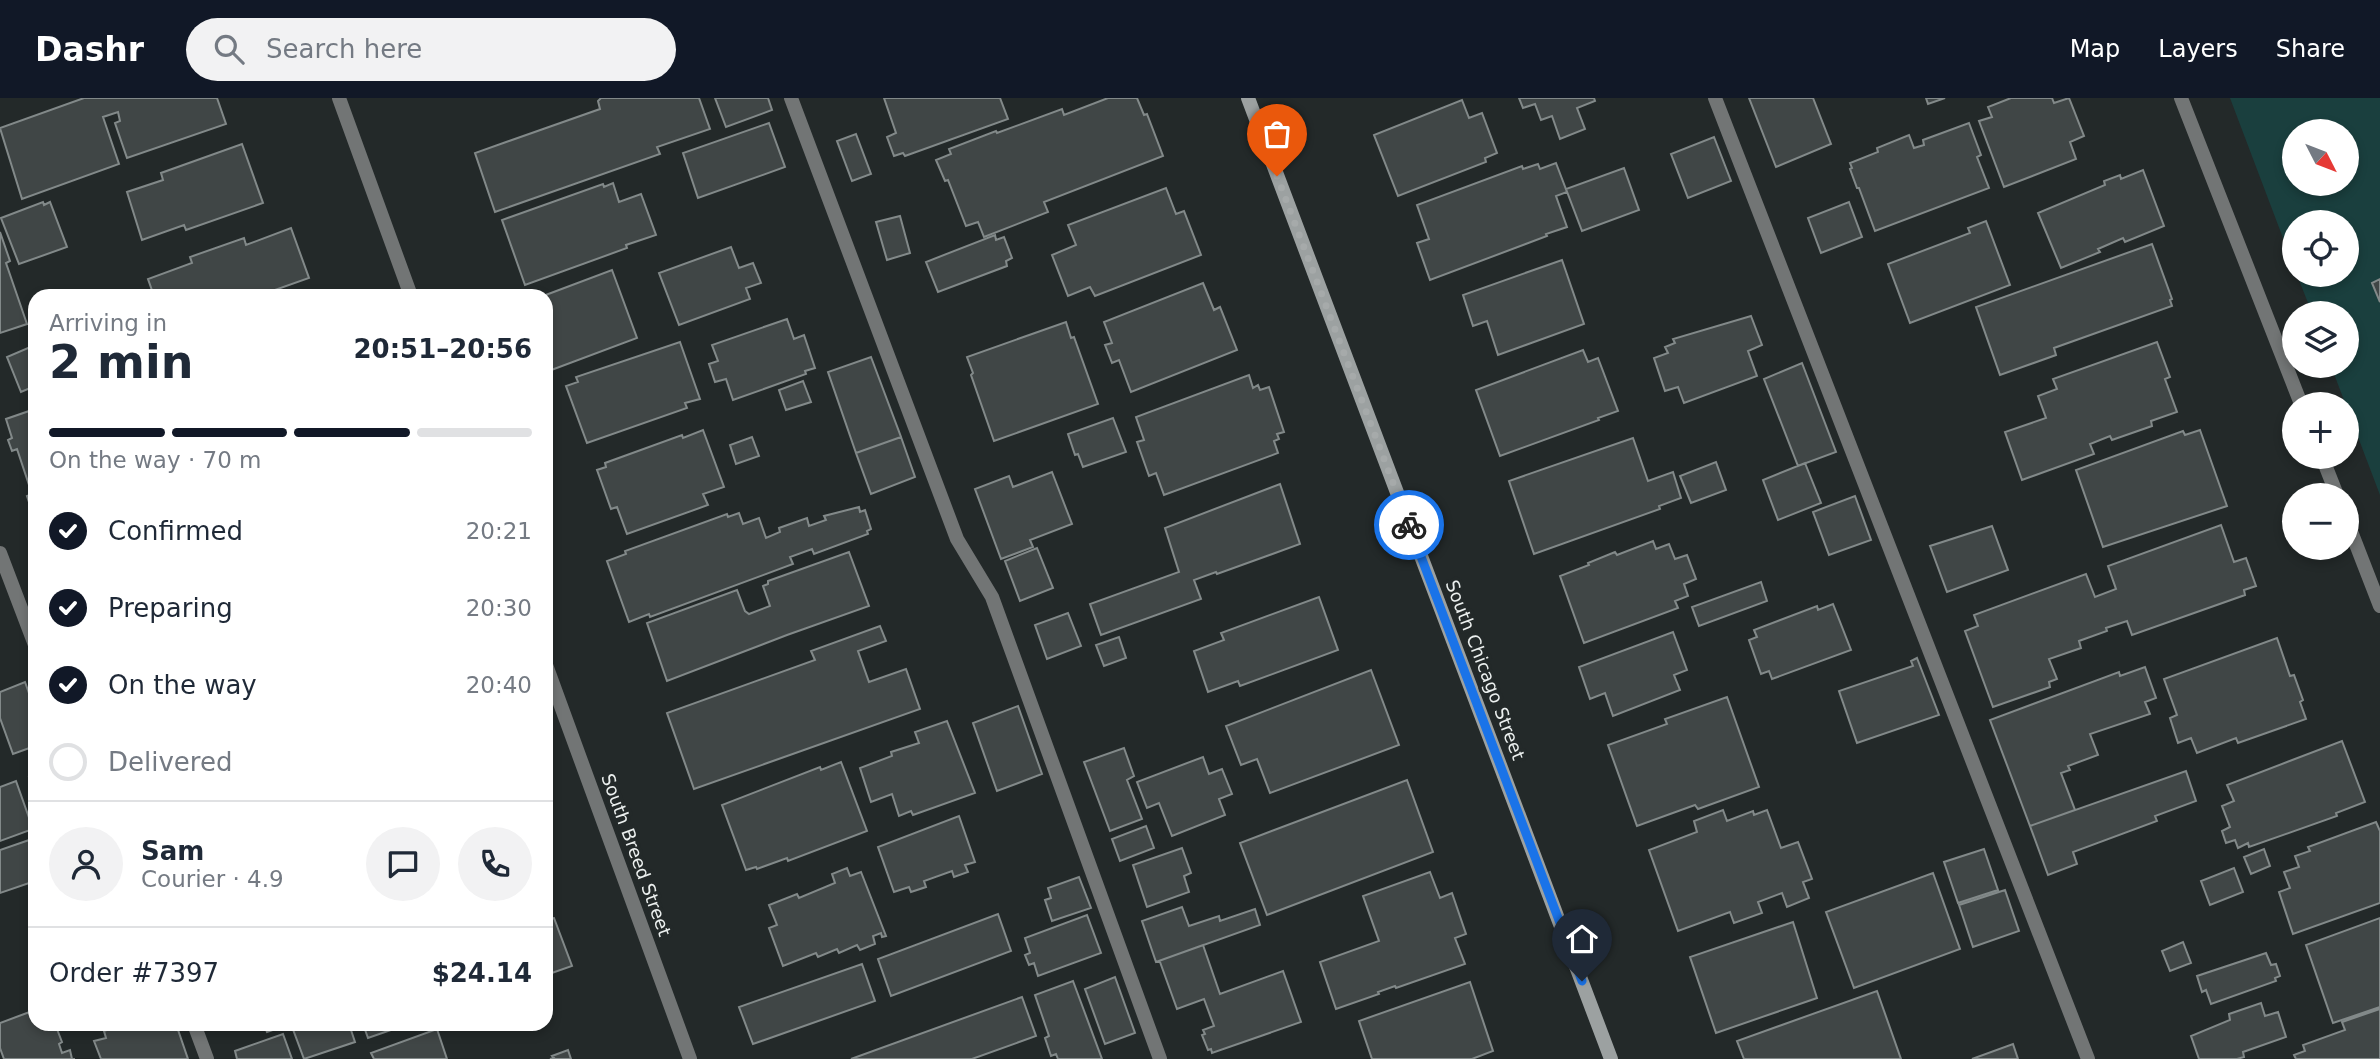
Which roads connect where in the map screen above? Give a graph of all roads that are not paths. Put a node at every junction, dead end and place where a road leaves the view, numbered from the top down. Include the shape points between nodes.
1 (339, 98) edge
2 (791, 98) edge
3 (1248, 98) edge
4 (1715, 98) edge
5 (2181, 98) edge
6 (408, 289) edge
7 (2296, 392) edge
8 (2359, 552) edge
9 (0, 553) edge
10 (2380, 606) edge
11 (28, 627) edge
12 (553, 684) edge
13 (197, 1031) edge
14 (207, 1059) edge
15 (690, 1059) edge
16 (1160, 1059) edge
17 (1611, 1059) edge
18 (2088, 1059) edge

1 - 6 street
2 - 16 street via 957,539 992,597
3 - 17 street, South Chicago Street
4 - 18 street
5 - 7 street
8 - 10 street
9 - 11 street
12 - 15 street, South Breed Street
13 - 14 street

